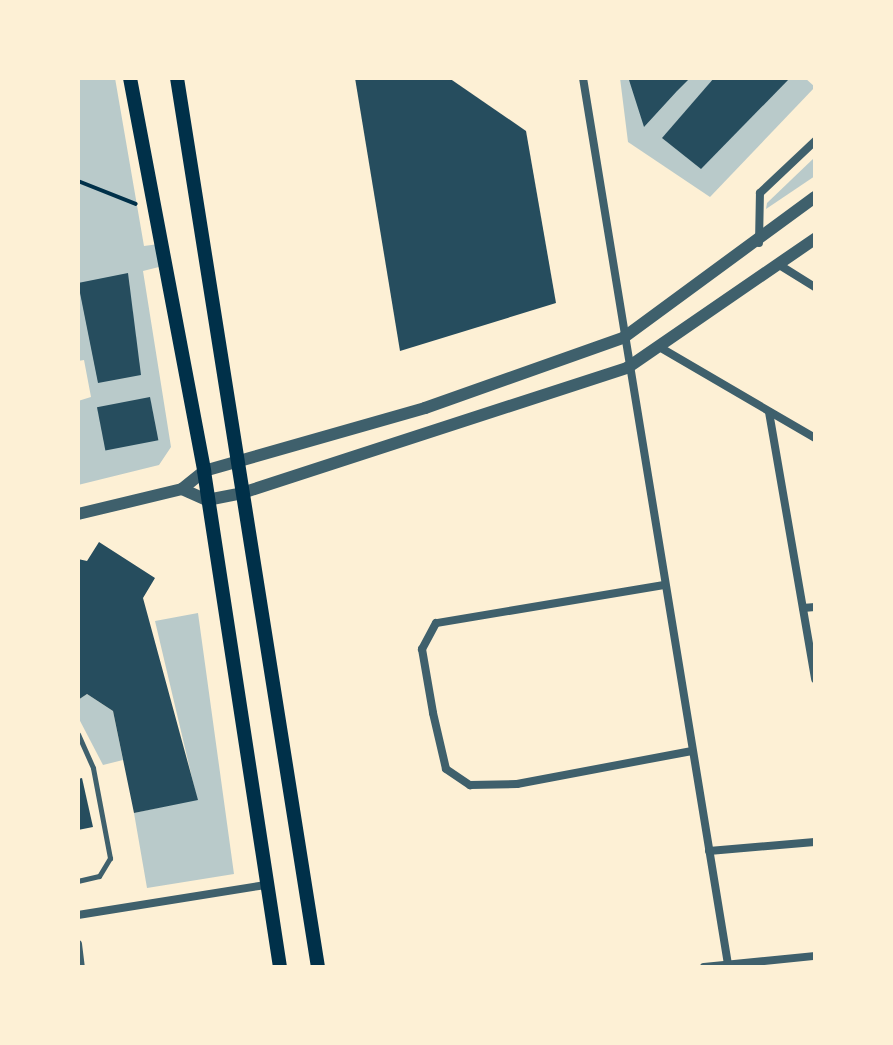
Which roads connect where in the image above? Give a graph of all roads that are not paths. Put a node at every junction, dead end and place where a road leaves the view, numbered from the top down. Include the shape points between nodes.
1 (130, 78) edge
2 (177, 78) edge
3 (583, 78) edge
4 (595, 78) edge
5 (585, 89) junction
6 (815, 141) edge
7 (815, 197) edge
8 (815, 239) edge
9 (759, 243) junction
10 (781, 266) junction
11 (815, 287) edge
12 (623, 338) junction
13 (661, 348) junction
14 (627, 368) junction
15 (769, 412) junction
16 (815, 438) edge
17 (236, 463) junction
18 (204, 471) junction
19 (182, 489) junction
20 (242, 493) junction
21 (207, 500) junction
22 (78, 514) edge
23 (664, 585) junction
24 (815, 607) edge
25 (803, 608) junction
26 (815, 679) edge
27 (78, 734) edge
28 (692, 751) junction
29 (815, 842) edge
30 (709, 851) junction
31 (78, 881) edge
32 (266, 885) junction
33 (78, 915) edge
34 (78, 944) edge
35 (815, 956) edge
36 (728, 964) junction
37 (81, 967) edge
38 (280, 967) edge
39 (318, 967) edge
40 (704, 967) edge

1 - 18 main road
2 - 17 main road
3 - 5 street
4 - 5 street
5 - 12 street
6 - 9 street via 760,193
7 - 9 street
8 - 10 street
9 - 12 street
10 - 11 street
10 - 13 street
12 - 14 street
12 - 17 street via 425,408
13 - 14 street
13 - 15 street
14 - 20 street
14 - 23 street
15 - 16 street
15 - 25 street
17 - 18 street
17 - 20 main road
18 - 19 street
18 - 21 main road
19 - 21 street
19 - 22 street
20 - 21 street
20 - 39 main road
21 - 32 main road
23 - 28 street
23 - 28 street via 436,623 422,649 446,769 470,785 517,784
24 - 25 street
25 - 26 street
27 - 31 lane via 93,768 110,858 99,876
28 - 30 street
29 - 30 street
30 - 36 street
32 - 33 street
32 - 38 main road
34 - 37 street
35 - 36 street
36 - 40 street

